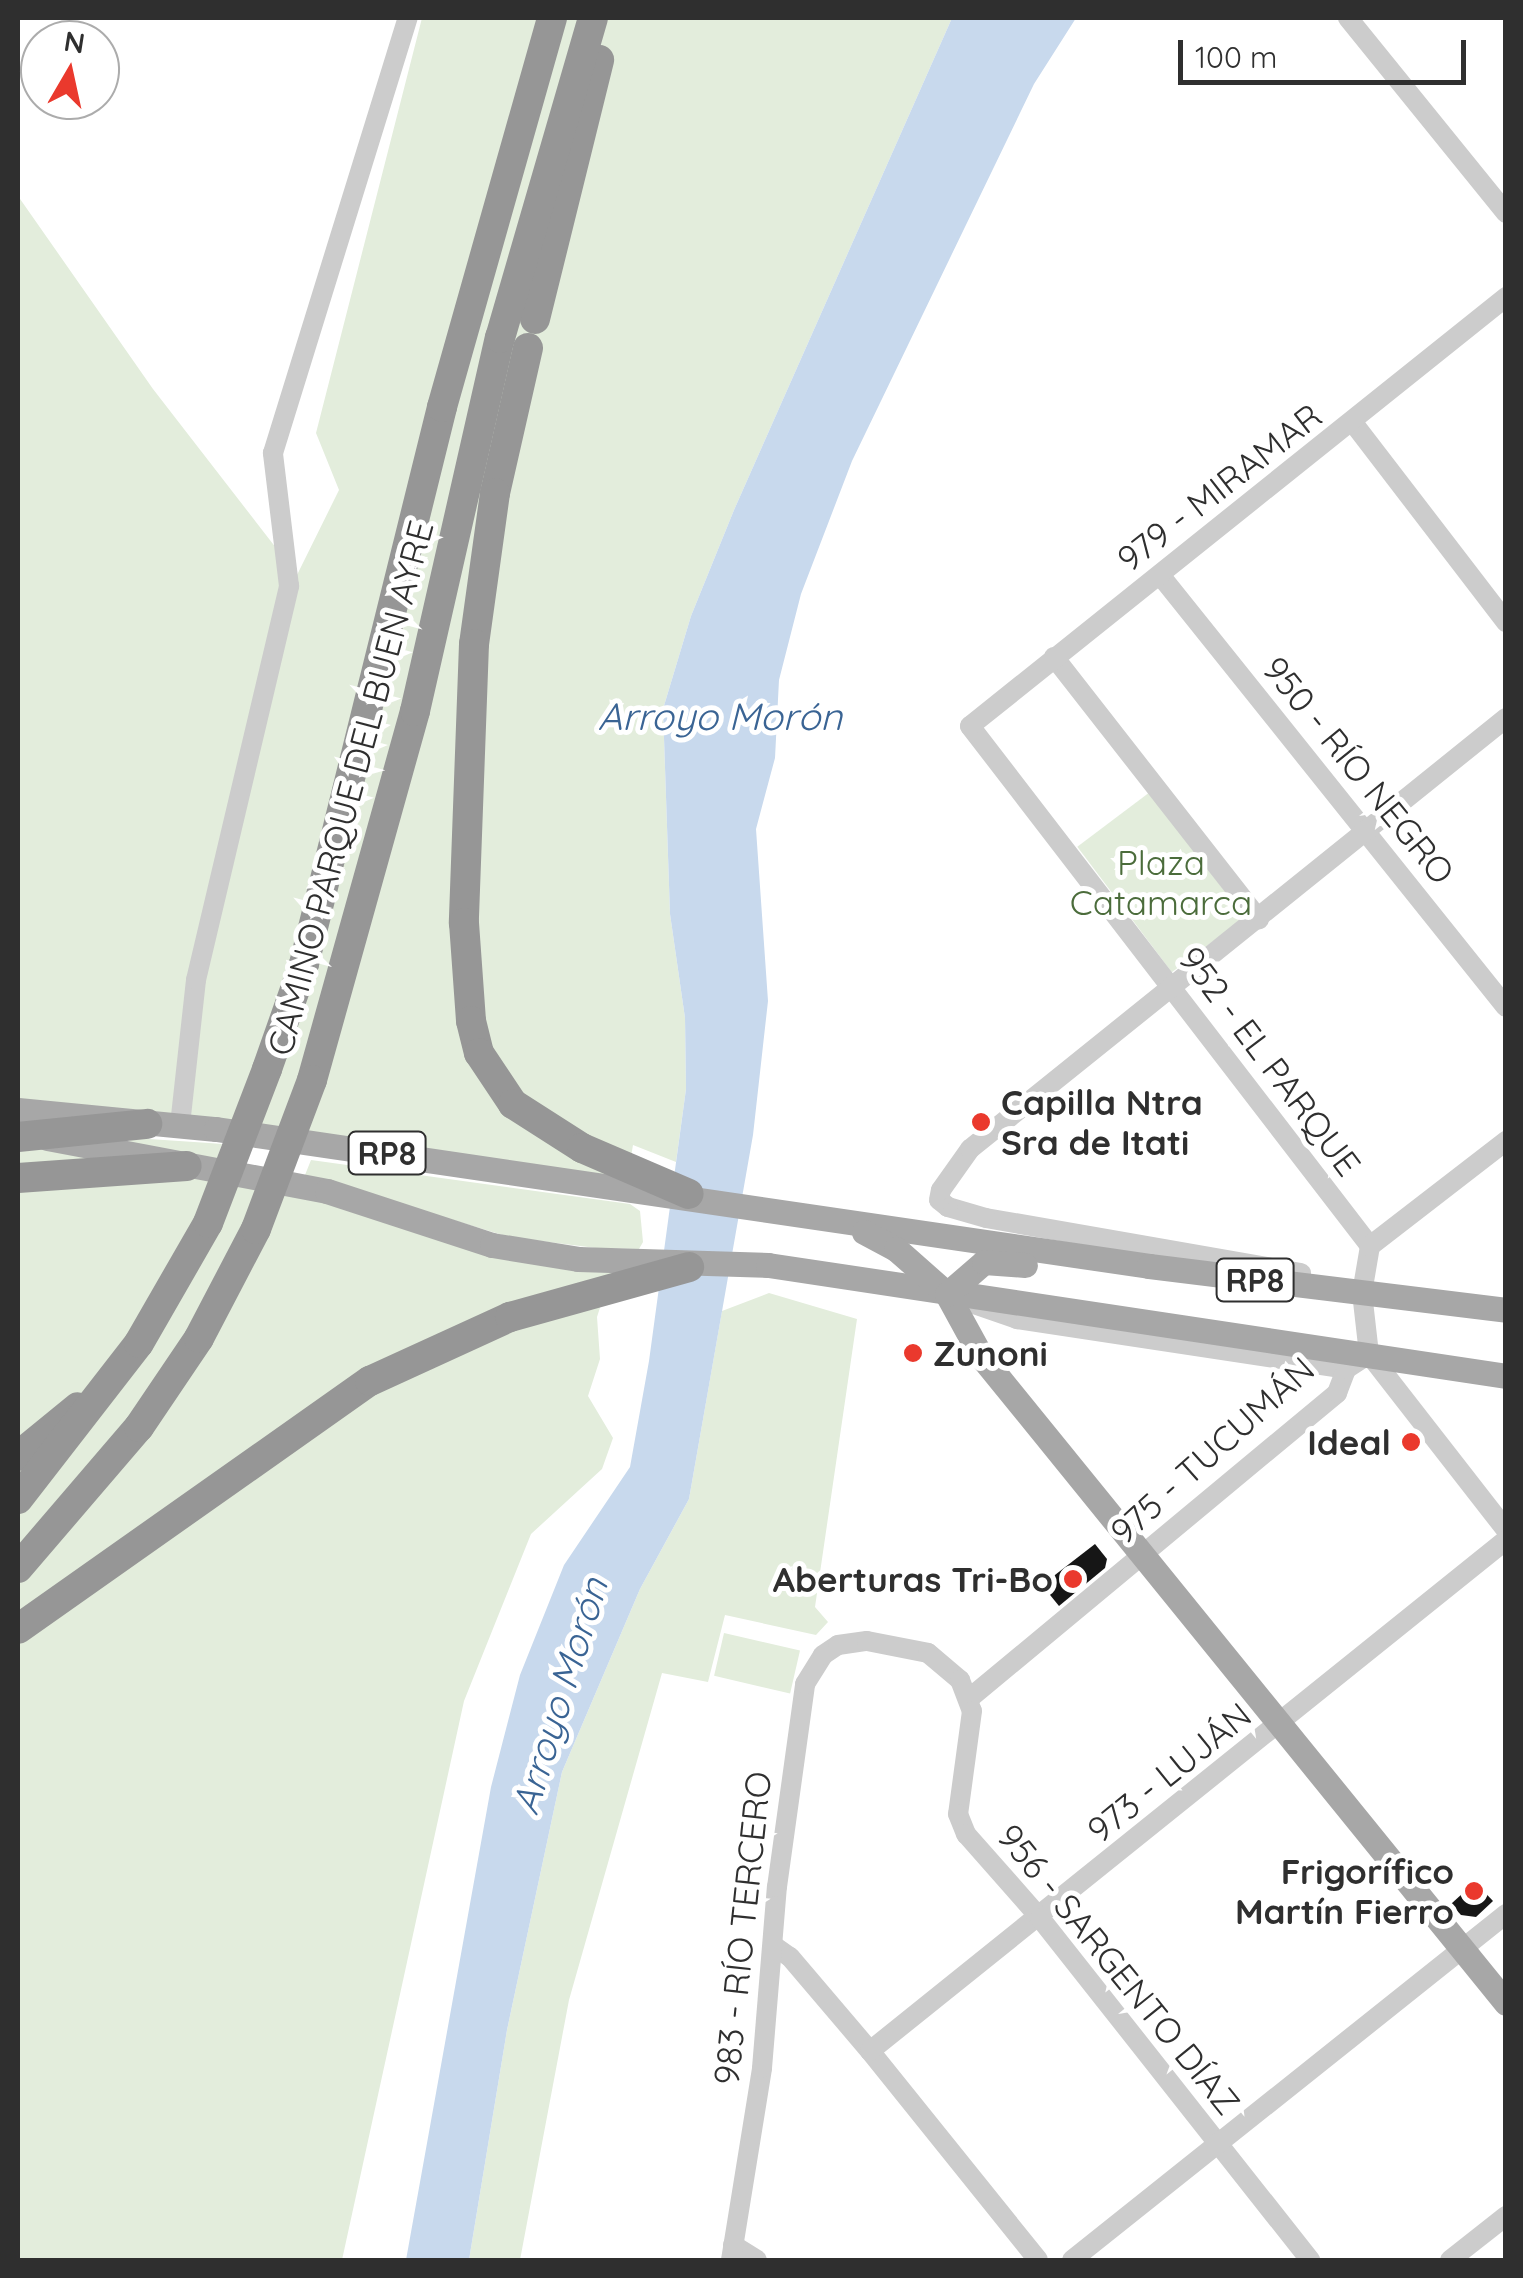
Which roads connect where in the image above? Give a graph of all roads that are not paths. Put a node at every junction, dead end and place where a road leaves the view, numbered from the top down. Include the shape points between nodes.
1 (408, 18) edge
2 (552, 18) edge
3 (593, 18) edge
4 (610, 18) edge
5 (1348, 18) edge
6 (1506, 213) edge
7 (1506, 298) edge
8 (1354, 424) junction
9 (1160, 575) junction
10 (1506, 622) edge
11 (1054, 656) junction
12 (1506, 718) edge
13 (970, 726) joint
14 (1368, 830) junction
15 (1259, 919) junction
16 (1174, 987) junction
17 (1506, 1007) edge
18 (147, 1124) joint
19 (180, 1126) junction
20 (21, 1128) edge
21 (1506, 1141) edge
22 (187, 1166) junction
23 (18, 1178) edge
24 (629, 1179) junction
25 (689, 1194) joint
26 (846, 1224) junction
27 (1370, 1246) junction
28 (1150, 1266) junction
29 (690, 1267) joint
30 (615, 1273) junction
31 (954, 1285) junction
32 (1362, 1293) junction
33 (1506, 1310) edge
34 (1369, 1354) junction
35 (1346, 1370) junction
36 (1506, 1376) edge
37 (108, 1384) junction
38 (18, 1456) edge
39 (18, 1499) edge
40 (1506, 1530) edge
41 (1506, 1540) edge
42 (1141, 1557) junction
43 (18, 1568) edge
44 (18, 1629) edge
45 (971, 1696) junction
46 (1276, 1727) junction
47 (1506, 1914) edge
48 (1040, 1918) junction
49 (774, 1946) junction
50 (1462, 1948) junction
51 (1506, 2003) edge
52 (870, 2051) junction
53 (1218, 2142) junction
54 (1506, 2216) edge
55 (732, 2253) edge
56 (757, 2260) edge
57 (1038, 2260) edge
58 (1072, 2260) edge
59 (1310, 2260) edge
60 (1450, 2260) edge

1 - 19 street via 272,453 290,586 216,884 188,1028
2 - 37 highway, CAMINO PARQUE DEL BUEN AYRE, bridge via 442,407 308,946 208,1223 176,1286
3 - 43 highway, CAMINO PARQUE DEL BUEN AYRE, bridge via 500,338 405,750 312,1080 256,1230 198,1338 139,1426
4 - 24 highway via 495,493 474,644 464,923 479,1053 513,1104
5 - 6 street
7 - 8 street, 979 - MIRAMAR
8 - 9 street, 979 - MIRAMAR
8 - 10 street
9 - 11 street, 979 - MIRAMAR
9 - 14 street, 950 - RÍO NEGRO
11 - 13 street, 979 - MIRAMAR
11 - 15 street
12 - 14 street
13 - 16 street, 952 - EL PARQUE
14 - 15 street
14 - 17 street, 950 - RÍO NEGRO
15 - 16 street
16 - 27 street, 952 - EL PARQUE
16 - 32 street via 970,1149 945,1180 939,1200 986,1218 1315,1276
18 - 19 main road, RP8
18 - 20 highway
19 - 24 main road, RP8
20 - 22 main road, RP8
21 - 27 street
22 - 23 highway
22 - 30 main road, RP8 via 327,1191 492,1245
24 - 25 highway
25 - 26 main road, RP8
26 - 28 main road, RP8
26 - 31 main road
27 - 32 street, 975 - TUCUMÁN
28 - 31 main road via 1080,1272 984,1262
28 - 32 main road, RP8
29 - 30 highway
29 - 31 main road, RP8 via 768,1265
30 - 44 highway via 370,1381
31 - 34 main road, RP8
31 - 35 street via 1016,1319
31 - 42 main road via 980,1356
32 - 33 main road, RP8
32 - 34 street, 975 - TUCUMÁN
34 - 35 street, 975 - TUCUMÁN
34 - 36 main road, RP8
34 - 40 street
35 - 42 street, 975 - TUCUMÁN via 1337,1392
37 - 38 highway
37 - 39 highway, CAMINO PARQUE DEL BUEN AYRE
41 - 46 street, 973 - LUJÁN
42 - 45 street, 975 - TUCUMÁN
42 - 46 main road
45 - 48 street, 956 - SARGENTO DÍAZ via 960,1824
45 - 49 street, 983 - RÍO TERCERO via 928,1653 867,1641 838,1645 811,1668
46 - 48 street, 973 - LUJÁN
46 - 50 main road
47 - 50 street
48 - 52 street, 973 - LUJÁN
48 - 53 street, 956 - SARGENTO DÍAZ
49 - 52 street
49 - 55 street, 983 - RÍO TERCERO
50 - 51 main road
50 - 53 street
52 - 57 street
53 - 58 street
53 - 59 street, 956 - SARGENTO DÍAZ
54 - 60 street
55 - 56 street

